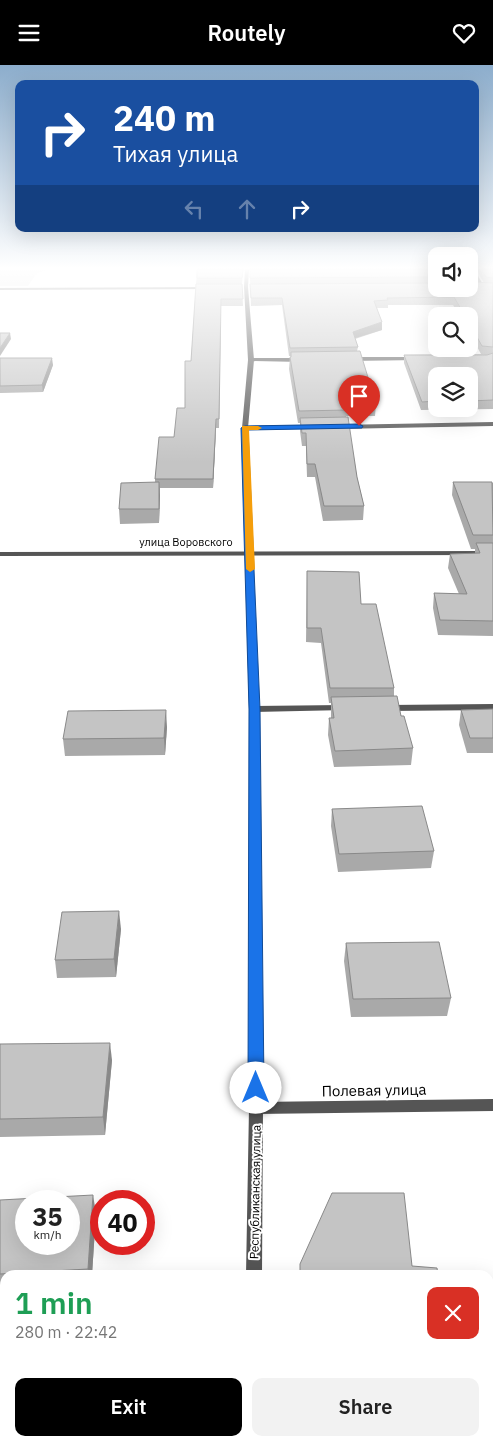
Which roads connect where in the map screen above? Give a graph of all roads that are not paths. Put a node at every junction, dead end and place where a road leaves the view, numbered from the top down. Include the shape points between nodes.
1 (249, 333) edge
2 (309, 359) edge
3 (338, 359) edge
4 (425, 359) edge
5 (251, 360) junction
6 (493, 425) edge
7 (324, 427) edge
8 (334, 427) edge
9 (245, 428) junction
10 (250, 553) junction
11 (493, 553) edge
12 (0, 554) edge
13 (493, 707) edge
14 (354, 708) edge
15 (374, 708) edge
16 (254, 709) junction
17 (493, 1105) edge
18 (256, 1108) junction
19 (254, 1270) edge

1 - 5 street, Республиканская улица
2 - 5 street
3 - 4 street
5 - 9 street, Республиканская улица
6 - 8 street
7 - 9 street
9 - 10 street, Республиканская улица
10 - 11 street, улица Воровского
10 - 12 street, улица Воровского
10 - 16 street, Республиканская улица
13 - 15 street
14 - 16 street
16 - 18 street, Республиканская улица
17 - 18 street, Полевая улица
18 - 19 street, Республиканская улица

